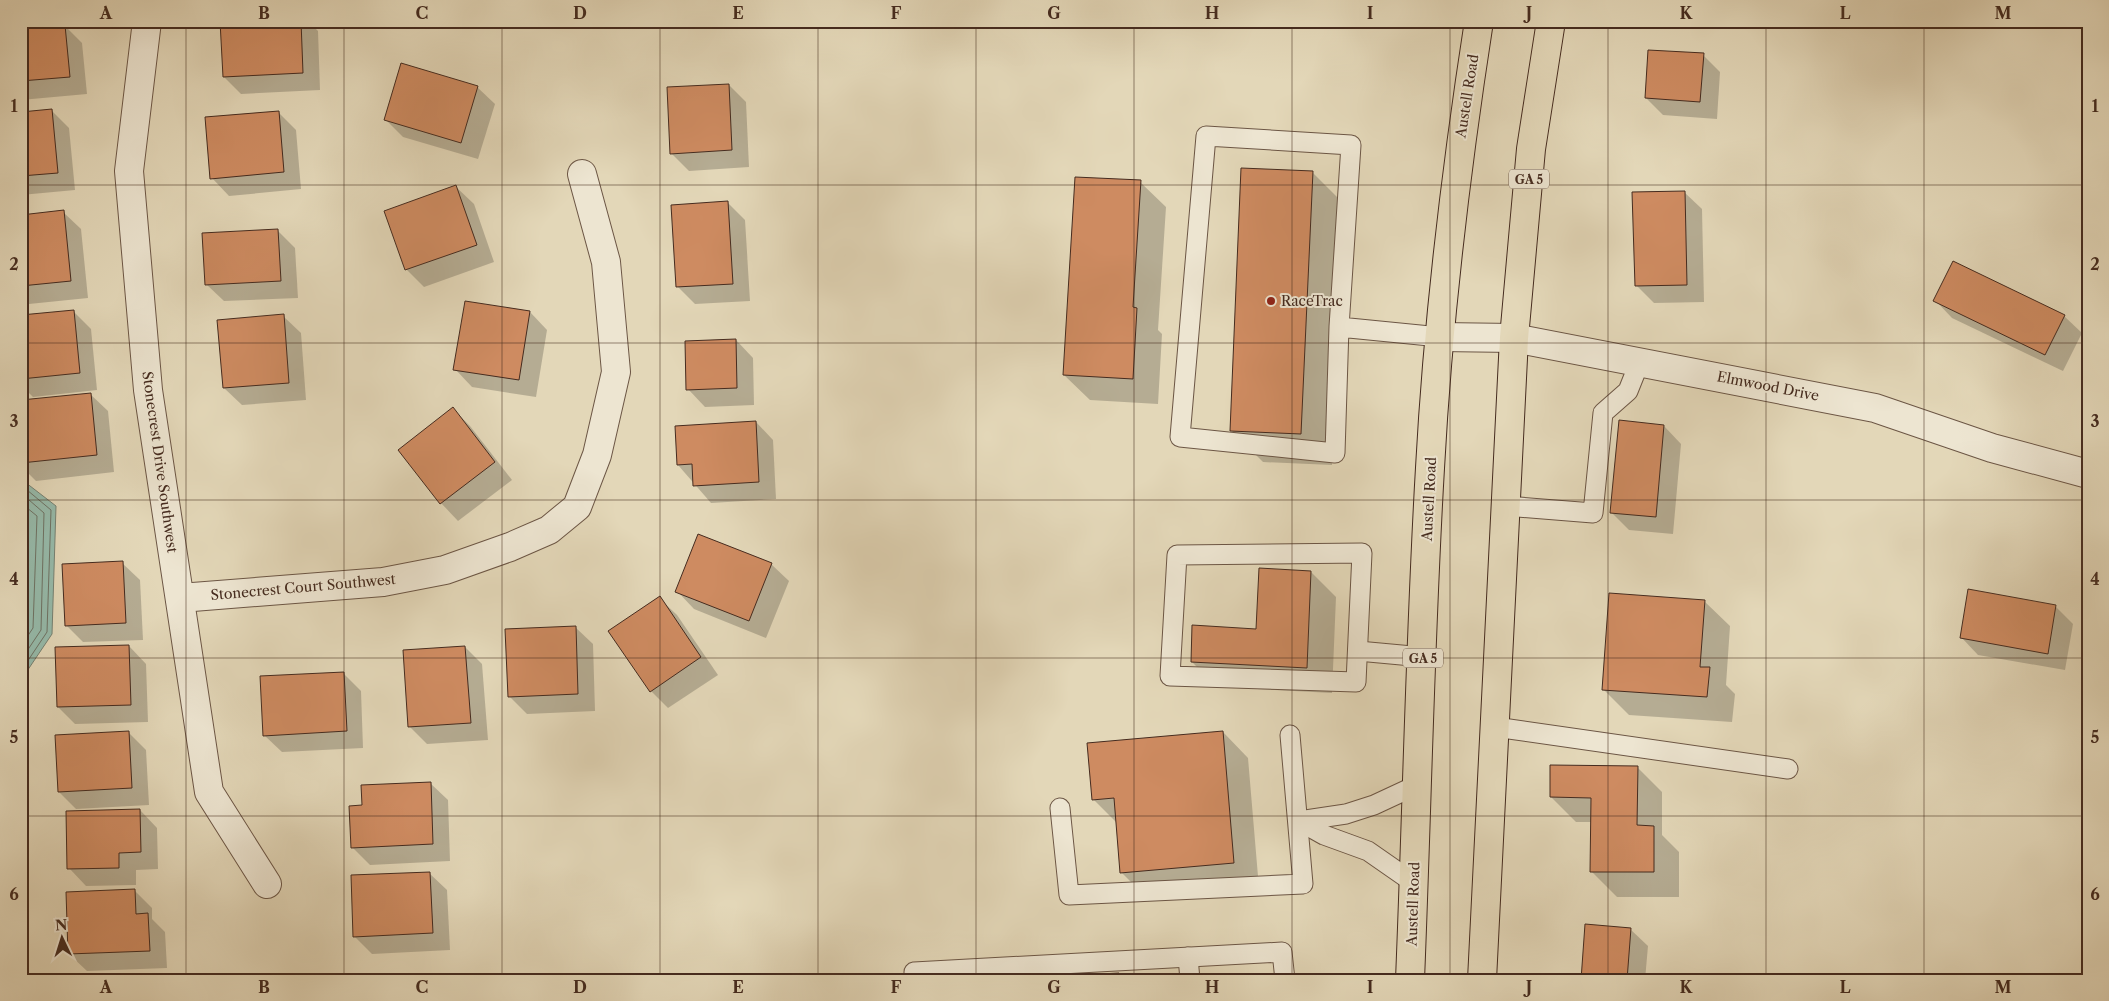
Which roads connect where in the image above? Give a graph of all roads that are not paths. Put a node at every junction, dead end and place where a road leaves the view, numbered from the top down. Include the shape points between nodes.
1 (147, 21) edge
2 (1479, 21) edge
3 (1551, 21) edge
4 (582, 174) dead end
5 (1338, 327) junction
6 (1440, 337) junction
7 (1514, 338) junction
8 (1640, 361) junction
9 (2088, 474) edge
10 (1506, 506) junction
11 (180, 598) junction
12 (1358, 651) junction
13 (1423, 657) junction
14 (1495, 727) junction
15 (1290, 735) dead end
16 (1788, 769) dead end
17 (1417, 785) junction
18 (1060, 808) dead end
19 (1298, 821) junction
20 (1414, 883) junction
21 (267, 884) dead end
22 (1188, 957) junction
23 (915, 980) edge
24 (1190, 980) edge
25 (1285, 980) edge
26 (1410, 980) edge
27 (1482, 980) edge

1 - 11 street, Stonecrest Drive Southwest via 129,171 148,390
2 - 6 main road, Austell Road / GA 5 via 1460,148
3 - 7 main road, GA 5 via 1531,149
4 - 11 street, Stonecrest Court Southwest via 606,262 616,372 597,456 577,507 549,530 445,570 383,582
5 - 5 lane via 1351,146 1206,136 1180,437 1335,453
5 - 6 lane
6 - 7 street, Elmwood Drive
6 - 13 main road, Austell Road / GA 5 via 1430,468
7 - 8 street, Elmwood Drive
7 - 10 main road, GA 5
8 - 9 street, Elmwood Drive via 1875,408 1992,448
8 - 10 lane via 1628,390 1604,413 1593,513
10 - 14 main road, GA 5
11 - 21 street, Stonecrest Drive Southwest via 209,792
12 - 12 lane via 1362,553 1176,555 1170,676 1356,682
12 - 13 lane
13 - 17 main road, Austell Road / GA 5
14 - 16 lane
14 - 27 main road, GA 5
15 - 19 lane
17 - 19 lane via 1346,814
17 - 20 main road, Austell Road / GA 5
18 - 19 lane via 1069,895 1303,884
19 - 20 lane via 1324,835 1368,851
20 - 26 main road, Austell Road / GA 5
22 - 23 lane via 914,972
22 - 24 lane
22 - 25 lane via 1282,952

